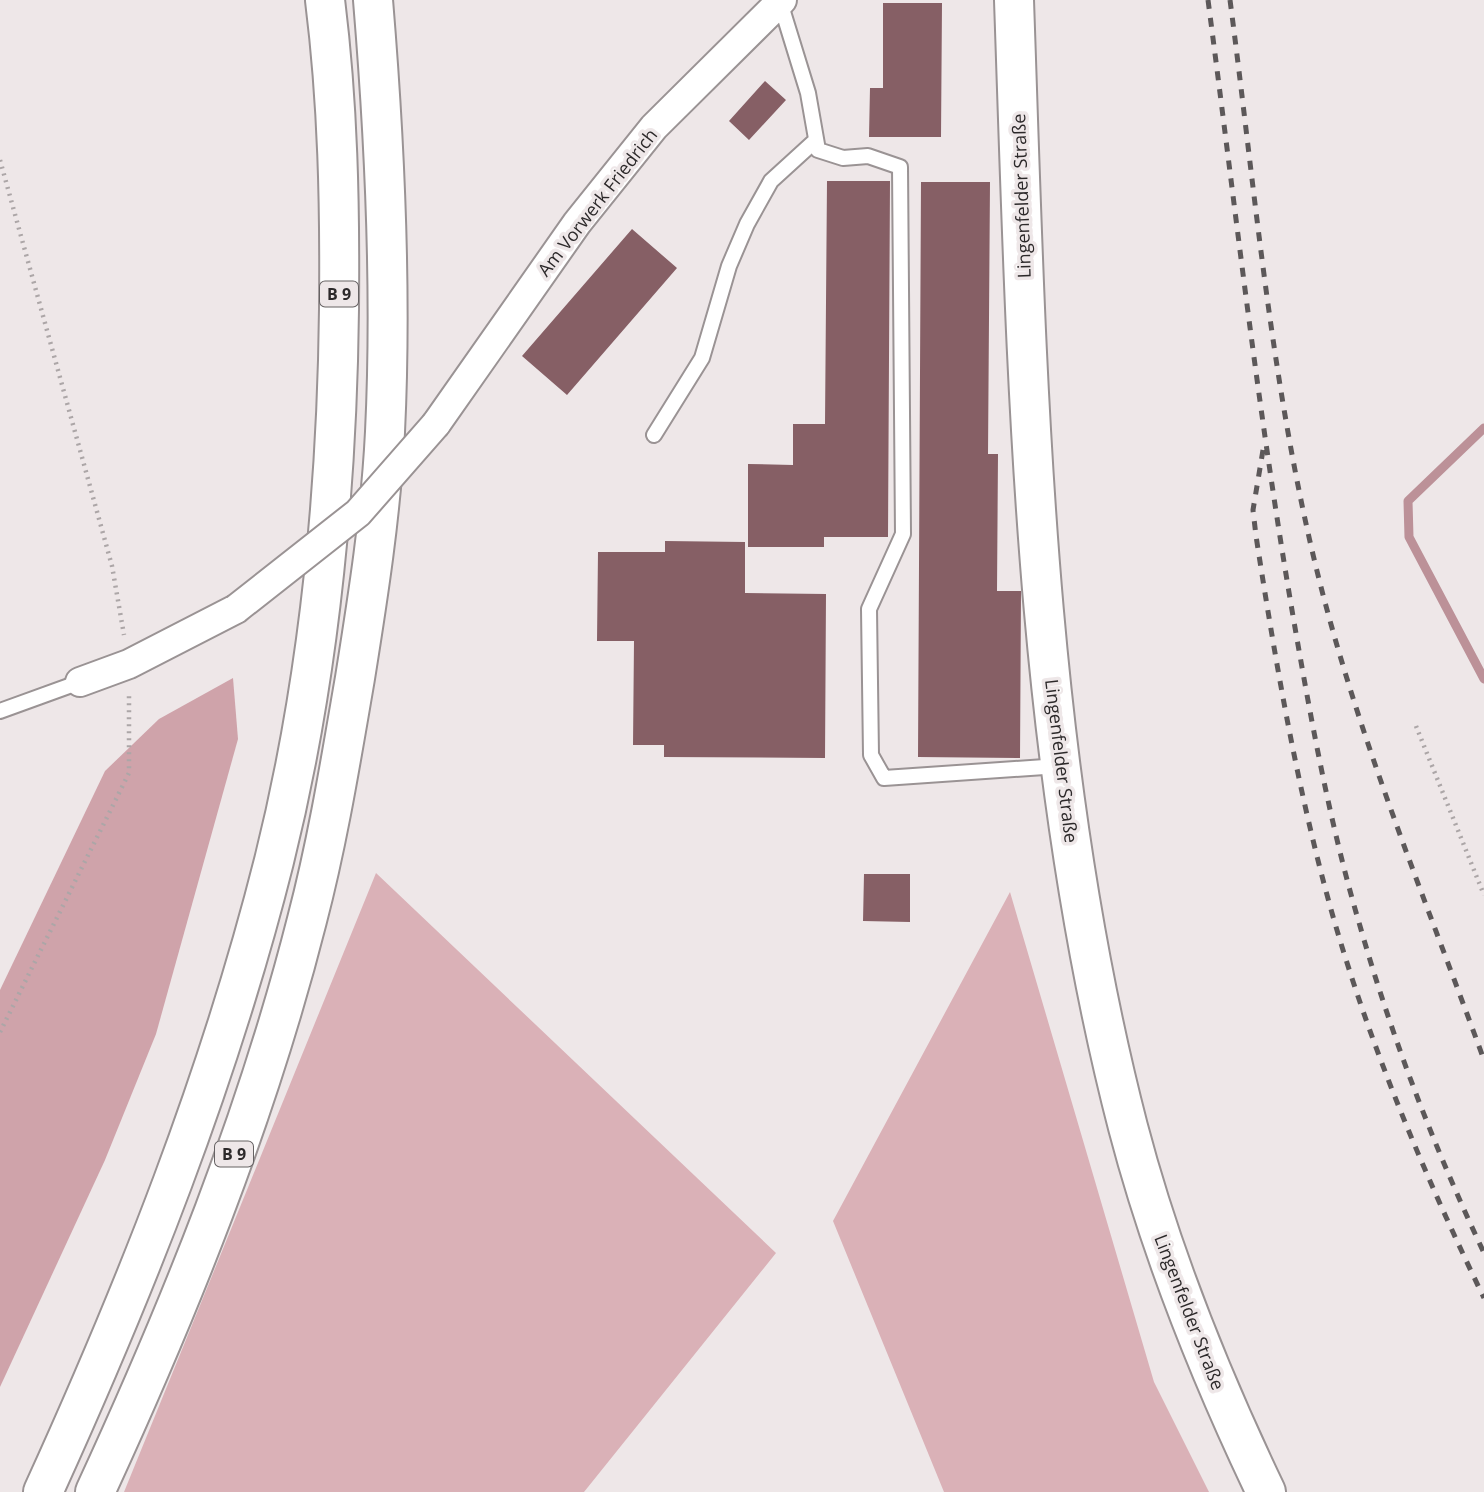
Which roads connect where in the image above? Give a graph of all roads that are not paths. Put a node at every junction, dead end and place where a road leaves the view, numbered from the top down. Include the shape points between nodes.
1 (325, 0) edge
2 (373, 0) edge
3 (1014, 0) edge
4 (781, 1) edge
5 (816, 139) junction
6 (654, 435) dead end
7 (80, 682) joint
8 (0, 711) edge
9 (1062, 766) junction
10 (43, 1492) edge
11 (95, 1492) edge
12 (1266, 1492) edge

1 - 10 main road, B 9 via 339,169 338,423 305,711 274,858 214,1066 115,1334
2 - 11 main road, B 9 via 385,183 385,433 368,600 334,803 307,921 262,1077 208,1227
3 - 9 main road, Lingenfelder Straße via 1037,516
4 - 5 lane via 808,93
4 - 7 street, Am Vorwerk Friedrich, bridge via 654,127 577,223 436,424 358,513 236,610 129,664
5 - 6 lane via 771,181 747,223 702,358
5 - 9 lane via 818,150 844,158 869,156 900,167 903,534 869,608 871,755 884,778
7 - 8 lane
9 - 12 main road, Lingenfelder Straße via 1080,902 1128,1126 1159,1232 1197,1336

